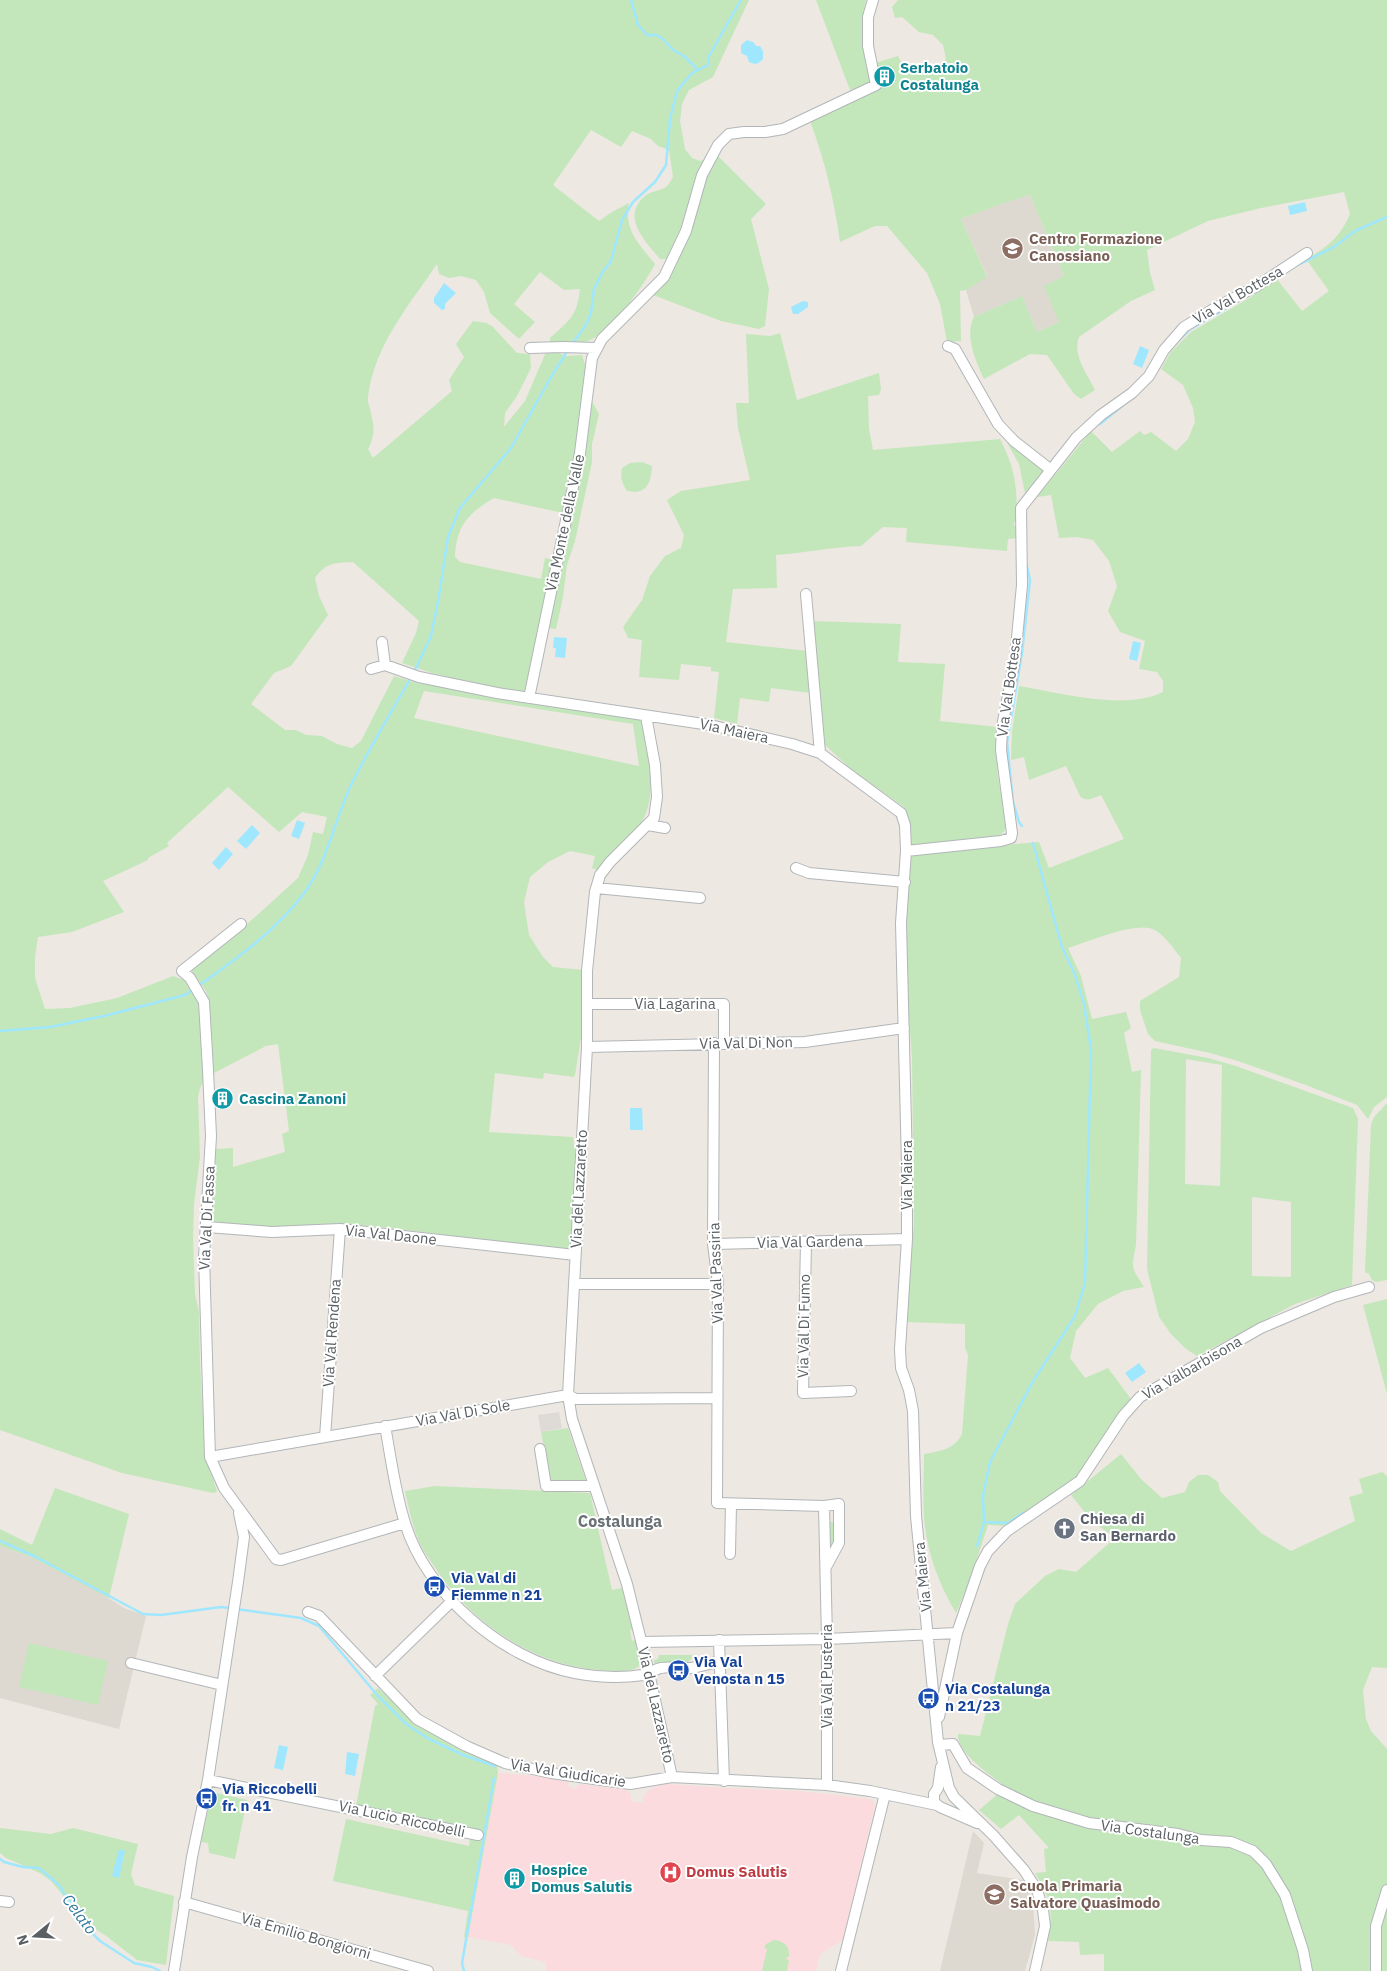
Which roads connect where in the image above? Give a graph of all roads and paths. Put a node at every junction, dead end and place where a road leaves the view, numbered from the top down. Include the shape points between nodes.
1 (873, 0) edge
2 (1307, 253) dead end
3 (948, 346) dead end
4 (530, 348) dead end
5 (597, 348) junction
6 (1051, 470) junction
7 (806, 594) dead end
8 (382, 642) dead end
9 (385, 665) junction
10 (371, 668) dead end
11 (529, 698) junction
12 (646, 716) junction
13 (820, 753) junction
14 (648, 825) junction
15 (666, 828) dead end
16 (906, 851) junction
17 (796, 868) dead end
18 (905, 882) junction
19 (596, 888) junction
20 (700, 898) dead end
21 (241, 924) dead end
22 (587, 1004) junction
23 (904, 1028) junction
24 (719, 1043) junction
25 (587, 1047) junction
26 (207, 1227) junction
27 (340, 1229) junction
28 (907, 1239) junction
29 (806, 1242) junction
30 (713, 1244) junction
31 (575, 1255) junction
32 (574, 1284) junction
33 (718, 1284) junction
34 (1369, 1287) dead end
35 (851, 1391) dead end
36 (568, 1395) junction
37 (717, 1398) junction
38 (385, 1426) junction
39 (325, 1437) junction
40 (540, 1450) dead end
41 (210, 1456) junction
42 (593, 1486) junction
43 (234, 1501) junction
44 (717, 1503) joint
45 (731, 1504) junction
46 (824, 1506) junction
47 (405, 1524) junction
48 (258, 1534) junction
49 (244, 1537) junction
50 (730, 1554) dead end
51 (826, 1567) junction
52 (452, 1601) junction
53 (308, 1612) dead end
54 (957, 1633) junction
55 (928, 1635) junction
56 (827, 1639) junction
57 (720, 1640) junction
58 (642, 1642) junction
59 (721, 1661) junction
60 (131, 1663) dead end
61 (650, 1673) junction
62 (375, 1676) junction
63 (222, 1684) junction
64 (937, 1726) junction
65 (939, 1745) junction
66 (942, 1760) junction
67 (672, 1777) junction
68 (208, 1780) junction
69 (724, 1781) junction
70 (827, 1785) junction
71 (936, 1791) junction
72 (951, 1793) junction
73 (885, 1794) junction
74 (917, 1801) junction
75 (940, 1806) junction
76 (983, 1825) junction
77 (478, 1835) dead end
78 (1387, 1890) edge
79 (184, 1902) junction
80 (174, 1969) edge
81 (428, 1971) edge
82 (841, 1971) edge
83 (1034, 1971) edge
84 (1307, 1971) edge
85 (1376, 1971) edge

1 - 5 street, Via Monte della Valle via 868,17 868,46 876,85 783,129 729,134 718,145 702,175 686,231 664,277 602,339
2 - 6 street, Via Val Bottesa via 1257,286 1184,327 1164,350 1149,376 1076,438
3 - 6 street via 955,349 998,424
4 - 5 street
5 - 11 street, Via Monte della Valle via 592,358 580,453
6 - 16 street, Via Val Bottesa via 1021,508 1022,585 1001,750 1011,838
7 - 13 street
8 - 9 street
9 - 10 street
9 - 11 street via 419,676
11 - 12 street
12 - 13 street, Via Maiera via 710,725
12 - 14 street, Via del Lazzaretto via 657,797 654,818
13 - 16 street, Via Maiera via 901,812
14 - 15 street
14 - 19 street, Via del Lazzaretto via 610,862 600,875
16 - 18 street, Via Maiera
17 - 18 street via 809,873
18 - 23 street, Via Maiera via 901,922
19 - 20 street
19 - 22 street, Via del Lazzaretto via 587,971
21 - 26 street, Via Val Di Fassa via 182,971 204,1002 211,1136
22 - 24 street, Via Lagarina via 724,1004
22 - 25 street, Via del Lazzaretto
23 - 24 street, Via Val Di Non via 806,1042
23 - 28 street, Via Maiera
24 - 25 street, Via Val Di Non
24 - 30 street, Via Val Passiria
25 - 31 street, Via del Lazzaretto
26 - 27 street, Via Val Daone via 272,1232
26 - 41 street, Via Val Di Fassa via 204,1257
27 - 31 street, Via Val Daone
27 - 39 street, Via Val Rendena
28 - 29 street, Via Val Gardena
28 - 55 street, Via Maiera via 901,1368 913,1411 916,1508
29 - 30 street, Via Val Gardena
29 - 35 street, Via Val Di Fumo via 803,1393
30 - 33 street, Via Val Passiria
31 - 32 street, Via del Lazzaretto
32 - 33 street
32 - 36 street, Via del Lazzaretto
33 - 37 street, Via Val Passiria
34 - 54 street, Via Valbarbisona via 1334,1297 1261,1328 1140,1397 1123,1416 1080,1481 1007,1531 991,1547 974,1583
36 - 37 street, Via Val Di Sole via 576,1399
36 - 38 street, Via Val Di Sole
36 - 42 street, Via del Lazzaretto via 572,1419
37 - 44 street, Via Val Passiria
38 - 39 street, Via Val Di Sole
38 - 47 street
39 - 41 street, Via Val Di Sole
40 - 42 street via 546,1486
41 - 43 street, Via Val Di Fassa via 224,1488
42 - 58 street, Via del Lazzaretto
43 - 48 street, Via Val Di Fassa
43 - 49 street
44 - 45 street, Via Val Pusteria
45 - 46 street, Via Val Pusteria
45 - 50 street
46 - 51 street, Via Val Pusteria
46 - 51 street, Via Val Pusteria via 839,1504 839,1543
47 - 48 street, Via Val Di Fassa via 281,1560 276,1559
47 - 52 street via 417,1551
48 - 49 street via 250,1532
49 - 63 street
51 - 56 street, Via Val Pusteria
52 - 61 street via 498,1641 549,1665 574,1673 616,1677
52 - 62 street
53 - 62 street, Via Val Giudicarie via 319,1616
54 - 55 street
54 - 64 street
55 - 56 street
55 - 64 street
56 - 57 street
56 - 70 street, Via Val Pusteria
57 - 58 street
57 - 59 street
58 - 61 street, Via del Lazzaretto
59 - 61 street via 692,1668 660,1668
59 - 69 street
60 - 63 street
61 - 67 street, Via del Lazzaretto
62 - 67 street, Via Val Giudicarie via 417,1719 505,1763 630,1784
63 - 68 street
64 - 65 street
65 - 66 street
65 - 84 street, Via Costalunga via 953,1744 967,1768 998,1789 1033,1806 1090,1823 1231,1842 1253,1851 1266,1864 1285,1896
66 - 71 street
66 - 72 street
67 - 69 street, Via del Lazzaretto
68 - 77 street, Via Lucio Riccobelli
68 - 79 street
69 - 70 street, Via del Lazzaretto
70 - 73 street, Via del Lazzaretto
71 - 72 street
71 - 74 street
71 - 75 street via 933,1798
72 - 75 street via 951,1804
72 - 76 street
73 - 74 street, Via del Lazzaretto
73 - 82 street
74 - 75 street, Via del Lazzaretto
75 - 76 street
76 - 83 street via 1024,1870 1037,1890 1044,1926
78 - 85 street via 1376,1926
79 - 80 street
79 - 81 street, Via Emilio Bongiorni

